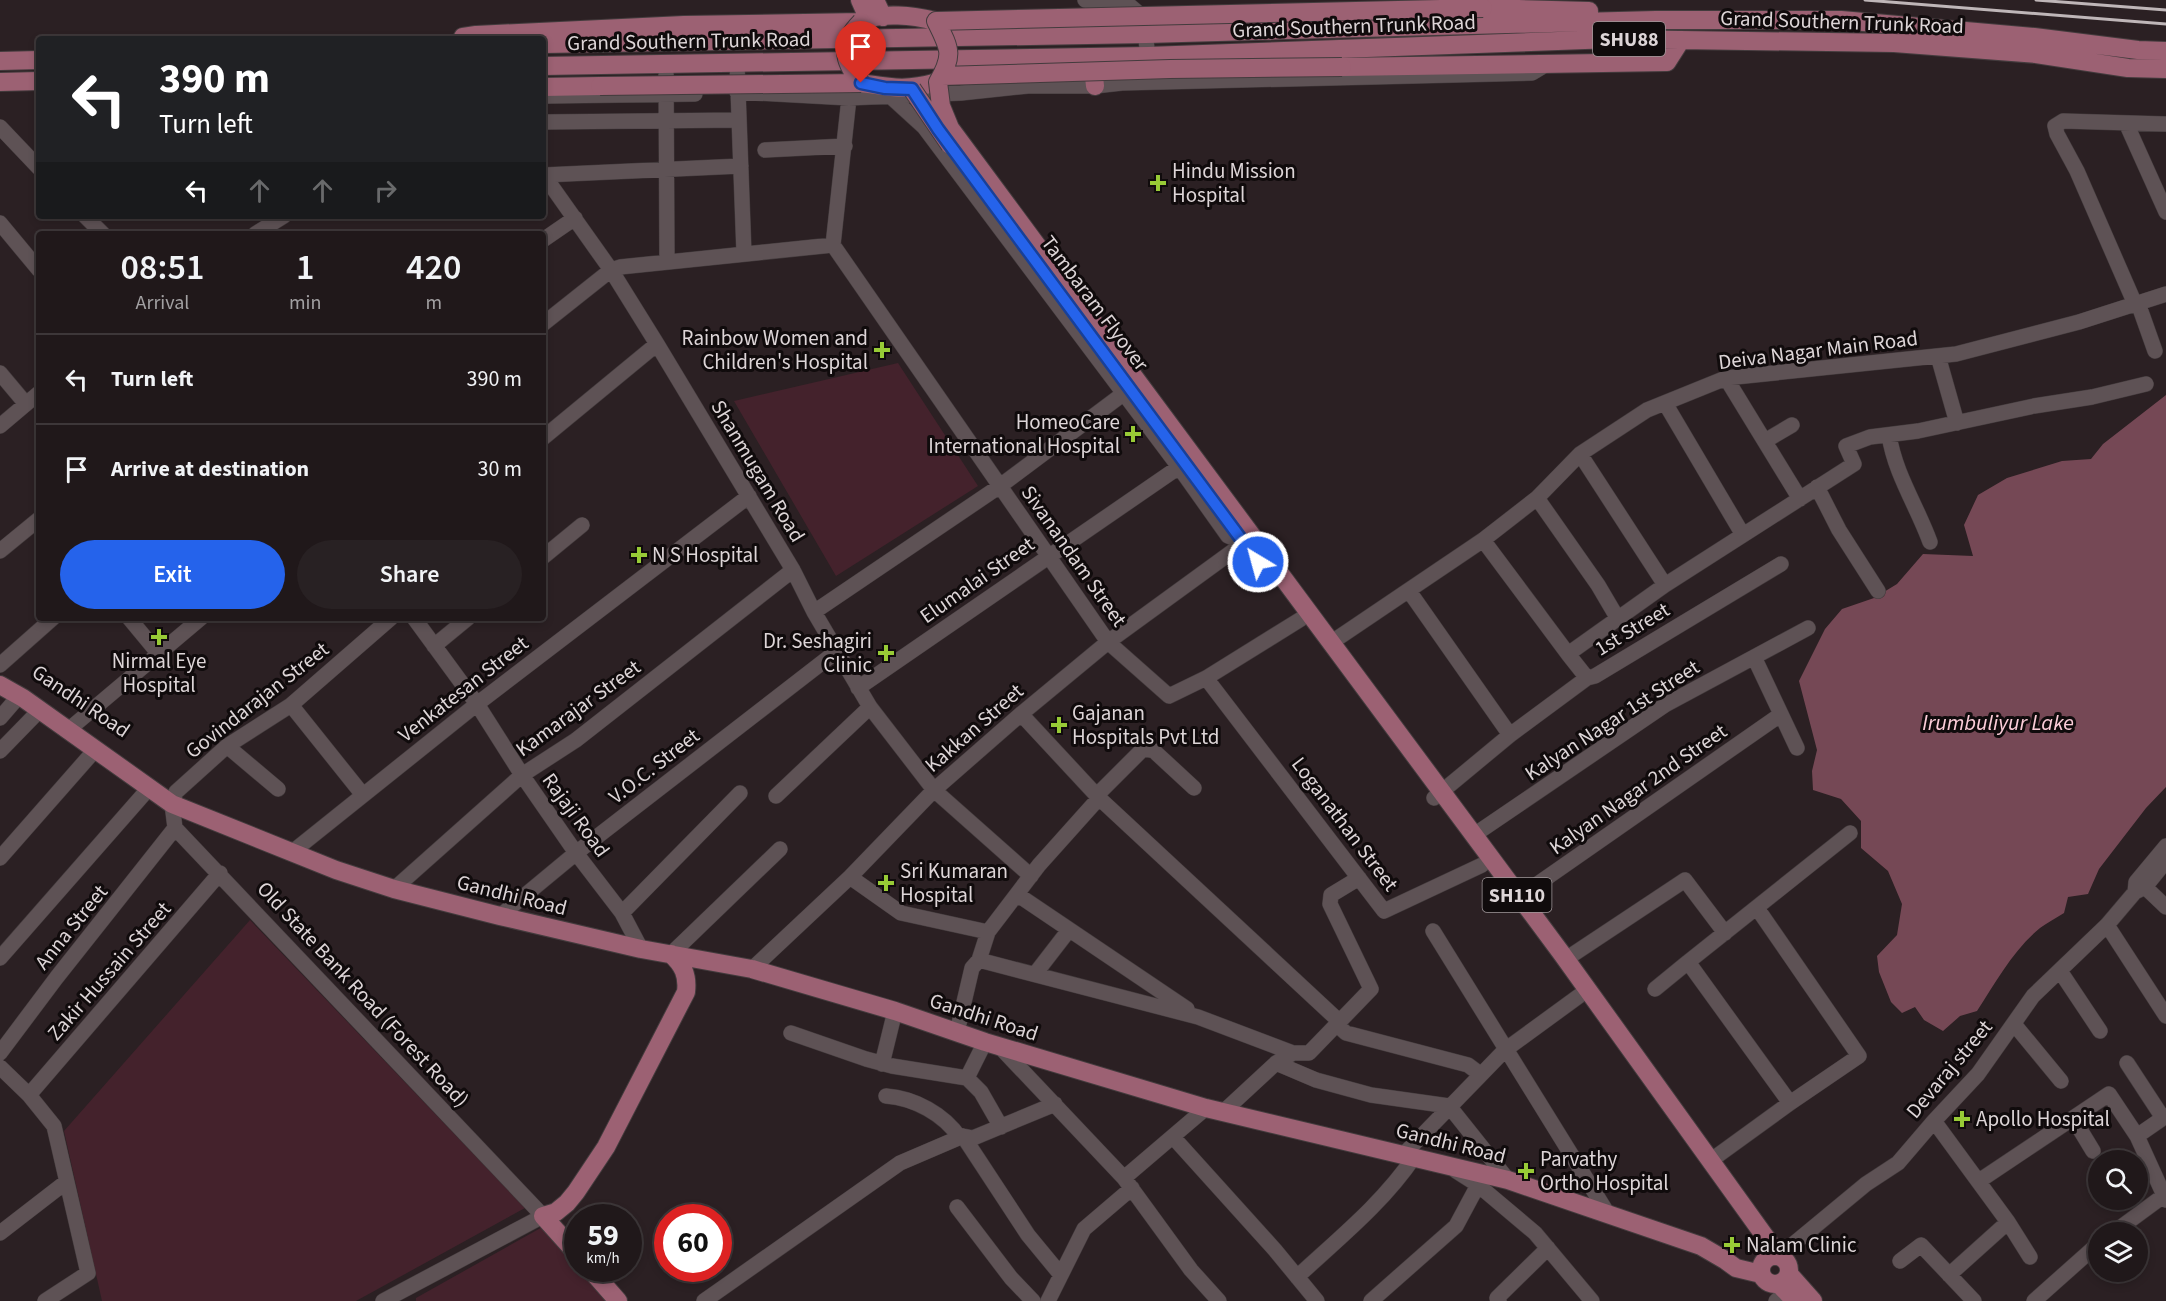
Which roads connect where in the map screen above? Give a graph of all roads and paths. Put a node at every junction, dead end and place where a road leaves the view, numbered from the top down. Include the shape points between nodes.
1 (860, 0) edge
2 (875, 0) edge
3 (1085, 0) edge
4 (1111, 0) edge
5 (871, 19) junction
6 (1656, 20) junction
7 (936, 21) junction
8 (1146, 34) junction
9 (1127, 35) junction
10 (487, 36) edge
11 (1682, 40) junction
12 (546, 44) edge
13 (2166, 51) edge
14 (1148, 56) junction
15 (1092, 57) junction
16 (36, 60) edge
17 (0, 61) edge
18 (737, 63) junction
19 (666, 64) junction
20 (1546, 64) junction
21 (546, 66) edge
22 (2166, 69) edge
23 (940, 79) junction
24 (36, 81) edge
25 (0, 82) edge
26 (861, 83) junction
27 (1095, 86) junction
28 (546, 87) edge
29 (912, 89) junction
30 (738, 92) junction
31 (667, 94) junction
32 (546, 96) edge
33 (890, 96) junction
34 (849, 98) junction
35 (739, 120) junction
36 (667, 121) junction
37 (546, 122) edge
38 (2126, 123) junction
39 (2166, 123) edge
40 (0, 127) edge
41 (845, 146) junction
42 (765, 150) dead end
43 (36, 165) edge
44 (741, 166) junction
45 (667, 170) junction
46 (546, 174) edge
47 (546, 178) edge
48 (2166, 212) edge
49 (575, 218) junction
50 (88, 219) edge
51 (279, 219) edge
52 (0, 223) edge
53 (100, 231) edge
54 (260, 231) edge
55 (546, 238) edge
56 (833, 245) junction
57 (744, 254) junction
58 (668, 262) junction
59 (36, 266) edge
60 (611, 270) junction
61 (2166, 294) edge
62 (2137, 303) junction
63 (546, 322) edge
64 (657, 344) junction
65 (2155, 351) dead end
66 (1938, 356) junction
67 (0, 373) edge
68 (1726, 378) junction
69 (2146, 384) dead end
70 (1123, 394) junction
71 (36, 396) edge
72 (1665, 403) junction
73 (26, 404) junction
74 (1957, 423) junction
75 (1792, 425) dead end
76 (0, 426) edge
77 (1889, 435) junction
78 (546, 436) edge
79 (1765, 441) junction
80 (1580, 454) junction
81 (1179, 467) junction
82 (1000, 486) junction
83 (1817, 487) junction
84 (749, 496) junction
85 (1537, 498) junction
86 (1800, 499) junction
87 (36, 521) edge
88 (582, 525) dead end
89 (1244, 534) junction
90 (1743, 535) junction
91 (1483, 540) junction
92 (1930, 542) dead end
93 (0, 551) edge
94 (546, 555) edge
95 (1048, 556) junction
96 (1781, 564) dead end
97 (793, 570) junction
98 (1665, 585) junction
99 (1409, 591) junction
100 (1878, 591) dead end
101 (814, 612) junction
102 (1301, 618) junction
103 (1618, 619) junction
104 (50, 621) edge
105 (132, 621) edge
106 (197, 621) edge
107 (388, 621) edge
108 (416, 621) edge
109 (464, 621) edge
110 (1808, 628) dead end
111 (1108, 642) junction
112 (1332, 642) junction
113 (434, 646) junction
114 (837, 651) junction
115 (159, 653) junction
116 (1568, 654) junction
117 (1754, 657) junction
118 (0, 664) edge
119 (0, 673) edge
120 (1206, 678) junction
121 (1587, 678) junction
122 (0, 686) edge
123 (858, 688) junction
124 (19, 696) junction
125 (477, 704) junction
126 (291, 705) junction
127 (870, 708) junction
128 (39, 711) junction
129 (1021, 714) junction
130 (1780, 715) junction
131 (0, 718) edge
132 (71, 727) junction
133 (1509, 735) junction
134 (227, 746) junction
135 (1797, 748) dead end
136 (95, 750) junction
137 (0, 751) edge
138 (522, 775) junction
139 (150, 787) junction
140 (1194, 788) dead end
141 (278, 789) dead end
142 (934, 790) junction
143 (740, 793) dead end
144 (363, 795) junction
145 (1437, 795) junction
146 (776, 796) dead end
147 (1097, 797) junction
148 (174, 798) junction
149 (176, 828) junction
150 (1850, 833) dead end
151 (1474, 835) junction
152 (2166, 846) edge
153 (780, 849) dead end
154 (291, 853) junction
155 (576, 853) junction
156 (0, 858) edge
157 (2166, 861) edge
158 (1482, 865) junction
159 (220, 873) junction
160 (1031, 876) junction
161 (850, 877) junction
162 (1359, 878) junction
163 (394, 889) junction
164 (2140, 889) junction
165 (1018, 895) junction
166 (1519, 897) junction
167 (2166, 907) edge
168 (1757, 908) junction
169 (622, 913) junction
170 (500, 916) junction
171 (2107, 925) junction
172 (1069, 930) junction
173 (988, 932) junction
174 (1433, 932) dead end
175 (1725, 933) junction
176 (641, 949) junction
177 (671, 954) junction
178 (0, 958) edge
179 (1566, 959) junction
180 (979, 960) junction
181 (1688, 963) junction
182 (752, 969) junction
183 (2060, 971) junction
184 (1035, 974) junction
185 (1655, 989) dead end
186 (1579, 996) junction
187 (895, 1011) junction
188 (2166, 1016) edge
189 (1198, 1017) junction
190 (1339, 1024) junction
191 (2014, 1024) junction
192 (2100, 1031) dead end
193 (957, 1032) junction
194 (791, 1033) dead end
195 (992, 1045) junction
196 (1505, 1050) junction
197 (0, 1053) edge
198 (1293, 1053) junction
199 (1276, 1063) junction
200 (2127, 1063) dead end
201 (882, 1064) junction
202 (0, 1069) edge
203 (1480, 1074) junction
204 (967, 1078) junction
205 (2061, 1081) dead end
206 (29, 1095) junction
207 (886, 1096) dead end
208 (1790, 1102) junction
209 (1055, 1104) junction
210 (1449, 1106) junction
211 (1214, 1110) junction
212 (2164, 1117) edge
213 (2073, 1118) junction
214 (1934, 1121) junction
215 (1001, 1127) junction
216 (2137, 1136) junction
217 (961, 1137) junction
218 (1173, 1137) junction
219 (2092, 1150) edge
220 (1409, 1155) junction
221 (1710, 1161) junction
222 (1452, 1168) junction
223 (1508, 1180) junction
224 (1979, 1181) junction
225 (66, 1182) junction
226 (1128, 1183) junction
227 (1478, 1185) junction
228 (2165, 1197) edge
229 (957, 1207) dead end
230 (1608, 1214) junction
231 (543, 1216) junction
232 (2008, 1222) junction
233 (2129, 1222) edge
234 (2, 1227) edge
235 (564, 1239) edge
236 (1548, 1248) junction
237 (2088, 1253) edge
238 (2030, 1257) dead end
239 (1900, 1262) dead end
240 (1768, 1263) junction
241 (1061, 1275) junction
242 (1949, 1275) junction
243 (1297, 1277) junction
244 (601, 1282) edge
245 (1785, 1290) edge
246 (45, 1301) edge
247 (383, 1301) edge
248 (618, 1301) edge
249 (704, 1301) edge
250 (1033, 1301) edge
251 (1048, 1301) edge
252 (1219, 1301) edge
253 (1317, 1301) edge
254 (1371, 1301) edge
255 (1499, 1301) edge
256 (1592, 1301) edge
257 (1813, 1301) edge
258 (1974, 1301) edge
259 (2034, 1301) edge

1 - 5 main road
2 - 5 main road
3 - 9 street via 1123,13
4 - 8 street via 1129,5 1143,17
5 - 7 main road via 901,15
5 - 10 main road
5 - 26 main road, bridge via 850,33 845,52 849,69
6 - 7 main road, bridge via 1609,12 1483,8
6 - 8 main road, Grand Southern Trunk Road / SHU88
6 - 13 main road, Grand Southern Trunk Road / SHU88 via 1841,20
7 - 23 main road, bridge via 949,51 947,68
8 - 9 main road, Grand Southern Trunk Road / SHU88
8 - 14 street
9 - 12 main road, Grand Southern Trunk Road / SHU88
11 - 14 main road, Grand Southern Trunk Road / SHU88 via 1612,39
11 - 20 main road via 1667,62
11 - 22 main road, Grand Southern Trunk Road / SHU88 via 1894,43
14 - 15 main road, Grand Southern Trunk Road / SHU88
15 - 18 main road, Grand Southern Trunk Road / SHU88
15 - 27 main road
16 - 17 main road
18 - 19 main road, Grand Southern Trunk Road / SHU88
18 - 30 street
19 - 21 main road, Grand Southern Trunk Road / SHU88
19 - 31 street
20 - 23 main road, bridge via 1170,69
20 - 27 street via 1532,73
23 - 29 main road
23 - 89 main road, Tambaram Flyover / SH110, bridge via 941,106 950,128
24 - 25 main road
26 - 28 main road, bridge
26 - 29 main road
27 - 33 street via 1028,86
29 - 89 main road, Tambaram Flyover / SH110, bridge via 938,129
30 - 31 street
30 - 34 street
30 - 35 street
31 - 32 street
31 - 36 street
33 - 34 street
33 - 70 street via 924,127
34 - 41 street
35 - 36 street
35 - 44 street
36 - 37 street
36 - 45 street
38 - 39 street
38 - 48 street
38 - 62 street via 2063,121 2055,129
40 - 43 street
41 - 42 street
41 - 56 street
44 - 45 street
44 - 57 street
45 - 46 street
45 - 58 street
47 - 49 street, Shanmugam Road
49 - 55 street
49 - 60 street, Shanmugam Road
50 - 53 street
51 - 54 street
52 - 59 street
56 - 57 street
56 - 82 street, Sivanandam Street
57 - 58 street
58 - 60 street
60 - 63 street
60 - 64 street, Shanmugam Road
61 - 62 street, Deiva Nagar Main Road
62 - 65 street
62 - 66 street, Deiva Nagar Main Road via 2079,322
64 - 78 street
64 - 84 street, Shanmugam Road
66 - 68 street, Deiva Nagar Main Road
66 - 74 street
67 - 73 street
68 - 72 street, Deiva Nagar Main Road
68 - 79 street
69 - 74 street
70 - 81 street
70 - 82 street
71 - 73 street
72 - 80 street, Deiva Nagar Main Road via 1647,410
72 - 90 street
73 - 76 street
74 - 77 street
75 - 79 street
77 - 83 street via 1846,446 1854,464
77 - 92 street via 1899,476
79 - 86 street
80 - 85 street, Deiva Nagar Main Road
80 - 98 street
81 - 89 street via 1228,536
81 - 95 street, Elumalai Street
82 - 95 street, Sivanandam Street
82 - 101 street
83 - 86 street
83 - 100 street
84 - 97 street, Shanmugam Road
84 - 125 street, Venkatesan Street
85 - 91 street, Deiva Nagar Main Road
85 - 103 street
86 - 90 street
87 - 93 street
88 - 94 street
89 - 102 main road, SH110
89 - 111 street, Kakkan Street
89 - 112 main road, SH110
90 - 98 street
91 - 99 street, Deiva Nagar Main Road
91 - 116 street
95 - 111 street, Sivanandam Street
95 - 123 street, Elumalai Street
96 - 121 street, 1st Street
97 - 101 street, Shanmugam Road
97 - 138 street, Kamarajar Street via 576,740
98 - 103 street
99 - 112 street, Deiva Nagar Main Road
99 - 133 street
101 - 114 street, Shanmugam Road
102 - 120 street, Sivanandam Street
102 - 145 main road, SH110
103 - 116 street
104 - 118 street
105 - 115 street
106 - 115 street
107 - 126 street, Govindarajan Street
108 - 113 street, Rajaji Road
109 - 113 street
110 - 117 street, Kalyan Nagar 1st Street
111 - 120 street, Sivanandam Street via 1169,696
111 - 129 street, Kakkan Street
112 - 145 main road, SH110
113 - 125 street, Rajaji Road
114 - 123 street, Shanmugam Road
114 - 155 street, V.O.C. Street
115 - 132 street
116 - 121 street
117 - 130 street
117 - 151 street, Kalyan Nagar 1st Street via 1665,705
119 - 132 main road, Gandhi Road
120 - 162 street, Loganathan Street
121 - 133 street, 1st Street
122 - 124 main road, Gandhi Road
123 - 127 street, Shanmugam Road
124 - 128 main road, Gandhi Road
124 - 131 street
125 - 138 street, Rajaji Road
125 - 144 street, Venkatesan Street
126 - 134 street, Govindarajan Street
126 - 144 street
127 - 142 street, Shanmugam Road
127 - 146 street
128 - 132 main road, Gandhi Road
128 - 137 street
129 - 142 street, Kakkan Street
129 - 147 street
130 - 135 street
130 - 166 street, Kalyan Nagar 2nd Street
132 - 136 main road, Gandhi Road
132 - 148 main road, Gandhi Road via 150,777
133 - 145 street, 1st Street
134 - 141 street
134 - 148 street, Govindarajan Street
136 - 139 main road, Gandhi Road
136 - 156 street
138 - 155 street, Rajaji Road
138 - 163 street, Kamarajar Street
139 - 148 main road, Gandhi Road
139 - 178 street
140 - 147 street via 1154,751 1144,748
142 - 160 street, Shanmugam Road
142 - 161 street, Kakkan Street
143 - 169 street
144 - 154 street, Venkatesan Street
145 - 151 main road, SH110
145 - 158 main road, SH110
147 - 160 street
147 - 190 street
148 - 149 street
148 - 154 main road, Gandhi Road
149 - 159 street, Old State Bank Road (Forest Road)
149 - 197 street, Anna Street
150 - 168 street
151 - 166 main road, SH110
152 - 164 street, Devaraj street via 2136,882
153 - 177 street
154 - 163 main road, Gandhi Road
155 - 169 street, Rajaji Road
155 - 170 street, V.O.C. Street
157 - 164 street, Devaraj street
158 - 162 street, Loganathan Street via 1384,911
158 - 186 main road, SH110
159 - 206 street, Zakir Hussain Street
159 - 231 street, Old State Bank Road (Forest Road)
160 - 165 street
161 - 173 street via 901,913
161 - 182 street, Kakkan Street
162 - 190 street via 1331,895 1330,904 1371,989
163 - 170 main road, Gandhi Road
164 - 167 street
164 - 171 street, Devaraj street
165 - 172 street
165 - 173 street
166 - 179 main road, SH110
168 - 175 street
168 - 208 street via 1866,1058
169 - 176 street, Rajaji Road
170 - 176 main road, Gandhi Road
171 - 183 street, Devaraj street
171 - 188 street
172 - 184 street
172 - 189 street
173 - 180 street
174 - 196 street
175 - 179 street via 1685,880
175 - 181 street
176 - 177 main road, Gandhi Road
177 - 182 main road, Gandhi Road
177 - 231 main road via 684,969 688,980 686,992 606,1146 572,1197 556,1212
179 - 221 main road, SH110
180 - 184 street
180 - 193 street via 972,968
181 - 185 street
181 - 208 street
182 - 187 main road, Gandhi Road
183 - 191 street, Devaraj street via 2033,996
183 - 192 street
184 - 189 street
186 - 196 street
186 - 240 main road, SH110
187 - 193 main road, Gandhi Road
187 - 201 street
189 - 198 street
190 - 198 street via 1309,1053
190 - 203 street via 1346,1033 1468,1065
191 - 205 street
191 - 214 street, Devaraj street via 1978,1074
193 - 195 main road, Gandhi Road
194 - 201 street
195 - 204 street
195 - 209 street
195 - 211 main road, Gandhi Road
196 - 203 street
196 - 230 street
198 - 199 street
199 - 210 street via 1316,1080 1371,1095
199 - 211 street
200 - 212 street
201 - 204 street
202 - 206 street
203 - 210 street
204 - 215 street via 981,1092
206 - 225 street via 54,1126
207 - 217 street via 900,1097 938,1115
208 - 221 street
209 - 215 street
209 - 226 street
210 - 220 street
210 - 223 street
211 - 218 street
211 - 220 main road, Gandhi Road
212 - 216 street
213 - 216 street via 2109,1094
213 - 219 street
213 - 224 street
214 - 224 street
214 - 240 street, Devaraj street via 1898,1163
215 - 217 street via 973,1138
216 - 228 street
217 - 241 street via 1028,1235
217 - 249 street via 900,1163
218 - 226 street
218 - 243 street
220 - 222 main road, Gandhi Road
220 - 243 street via 1394,1184
221 - 240 main road, SH110
222 - 223 main road, Gandhi Road
222 - 227 street
223 - 230 main road, Gandhi Road
224 - 232 street
225 - 234 street
225 - 246 street via 88,1273
226 - 241 street via 1084,1229
226 - 252 street via 1191,1270
227 - 236 street
227 - 254 street via 1456,1226
228 - 233 street
229 - 250 street
230 - 240 main road, Gandhi Road via 1701,1246 1736,1268
231 - 235 main road
231 - 247 street
232 - 238 street
232 - 242 street
236 - 255 street via 1497,1298
236 - 256 street
237 - 259 street
239 - 242 street via 1921,1245
240 - 245 main road via 1767,1282
240 - 245 main road via 1789,1265
241 - 251 street
242 - 258 street
243 - 253 street
244 - 248 main road
245 - 257 main road

